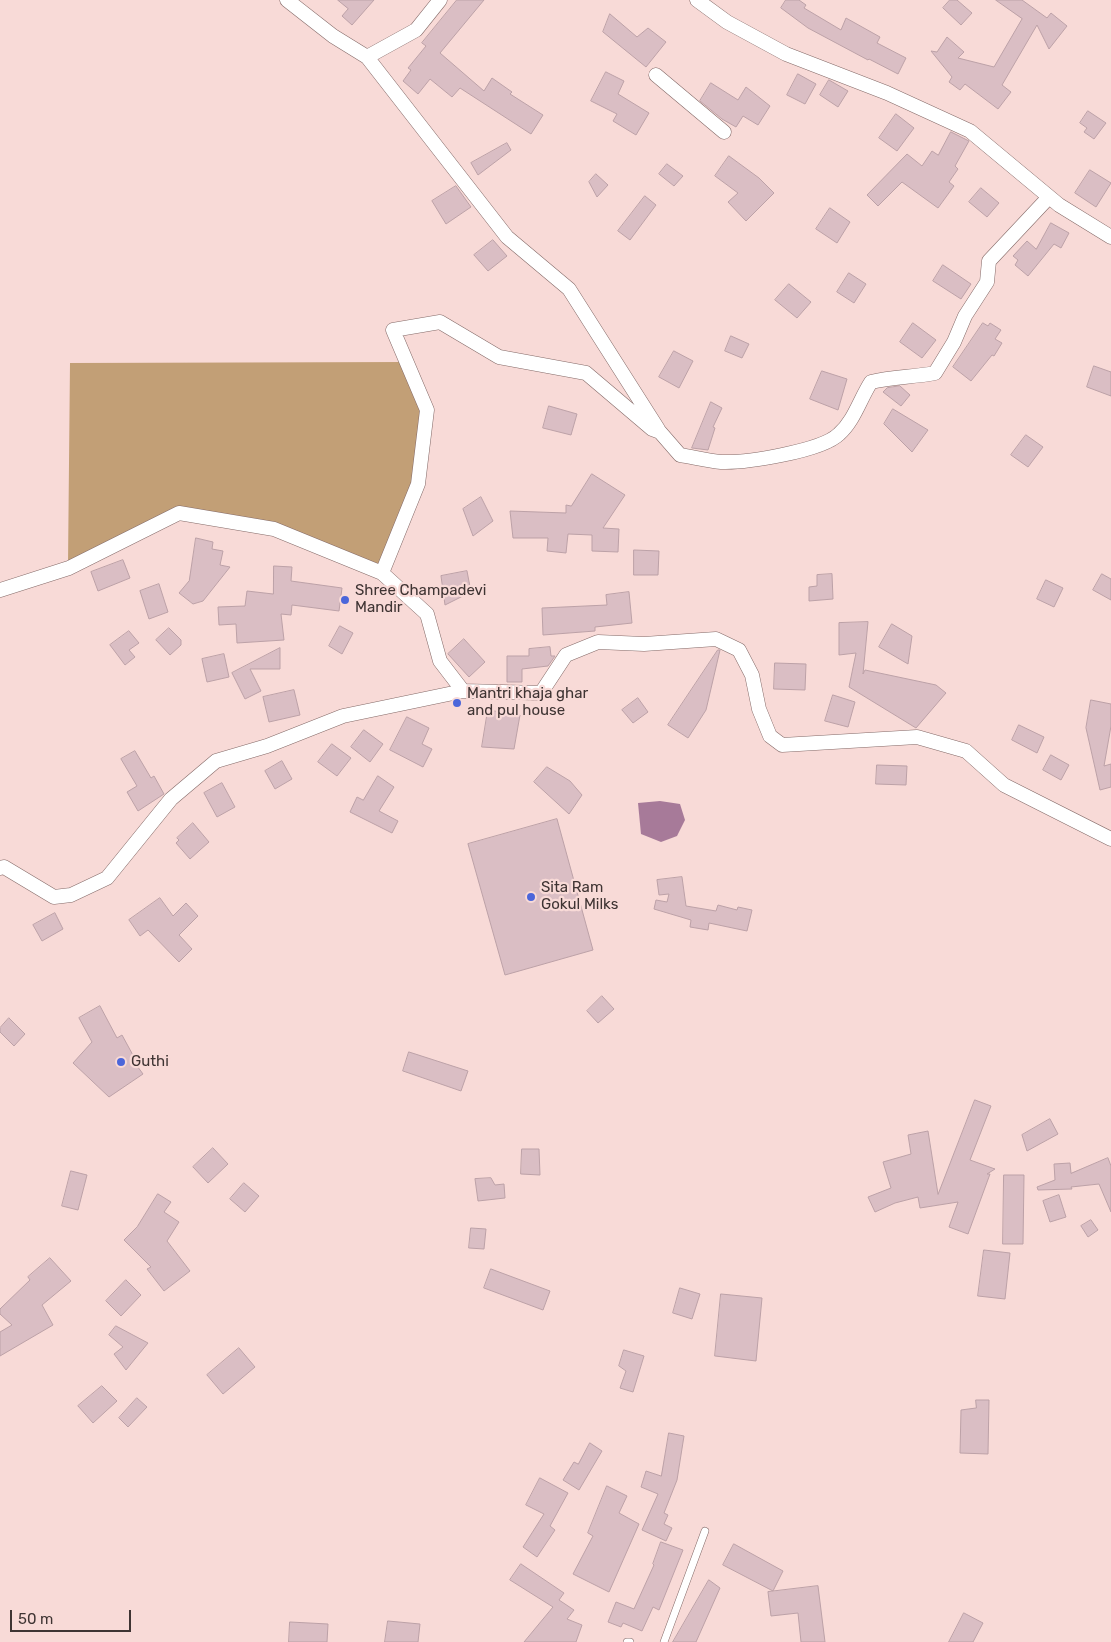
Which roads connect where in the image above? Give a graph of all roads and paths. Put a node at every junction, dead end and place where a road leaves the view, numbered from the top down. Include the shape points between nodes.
1 (286, 0) edge
2 (440, 0) edge
3 (697, 0) edge
4 (368, 57) junction
5 (656, 75) dead end
6 (724, 132) dead end
7 (1049, 197) junction
8 (1111, 238) edge
9 (660, 432) junction
10 (382, 573) junction
11 (0, 590) edge
12 (463, 691) junction
13 (1111, 839) edge
14 (0, 868) edge
15 (705, 1531) dead end
16 (664, 1642) edge

1 - 4 street via 333,36
2 - 4 street via 416,30
3 - 7 street via 727,22 786,54 888,93 970,131
4 - 9 street via 506,237 569,289
5 - 6 street
7 - 8 street
7 - 9 street via 989,261 987,282 935,373 871,382 852,418 840,434 828,442 778,456 722,462 680,455
9 - 10 street via 652,429 586,373 498,357 440,322 393,330 427,410 418,484
10 - 11 street via 274,529 179,514 69,568
10 - 12 street via 427,614 440,661
12 - 13 street via 541,693 566,656 598,642 644,644 716,640 739,650 752,675 758,709 770,736 782,745 917,737 966,751 1004,785
12 - 14 street via 343,716 267,746 216,761 171,799 108,878 71,895 54,898 4,867
15 - 16 lane

